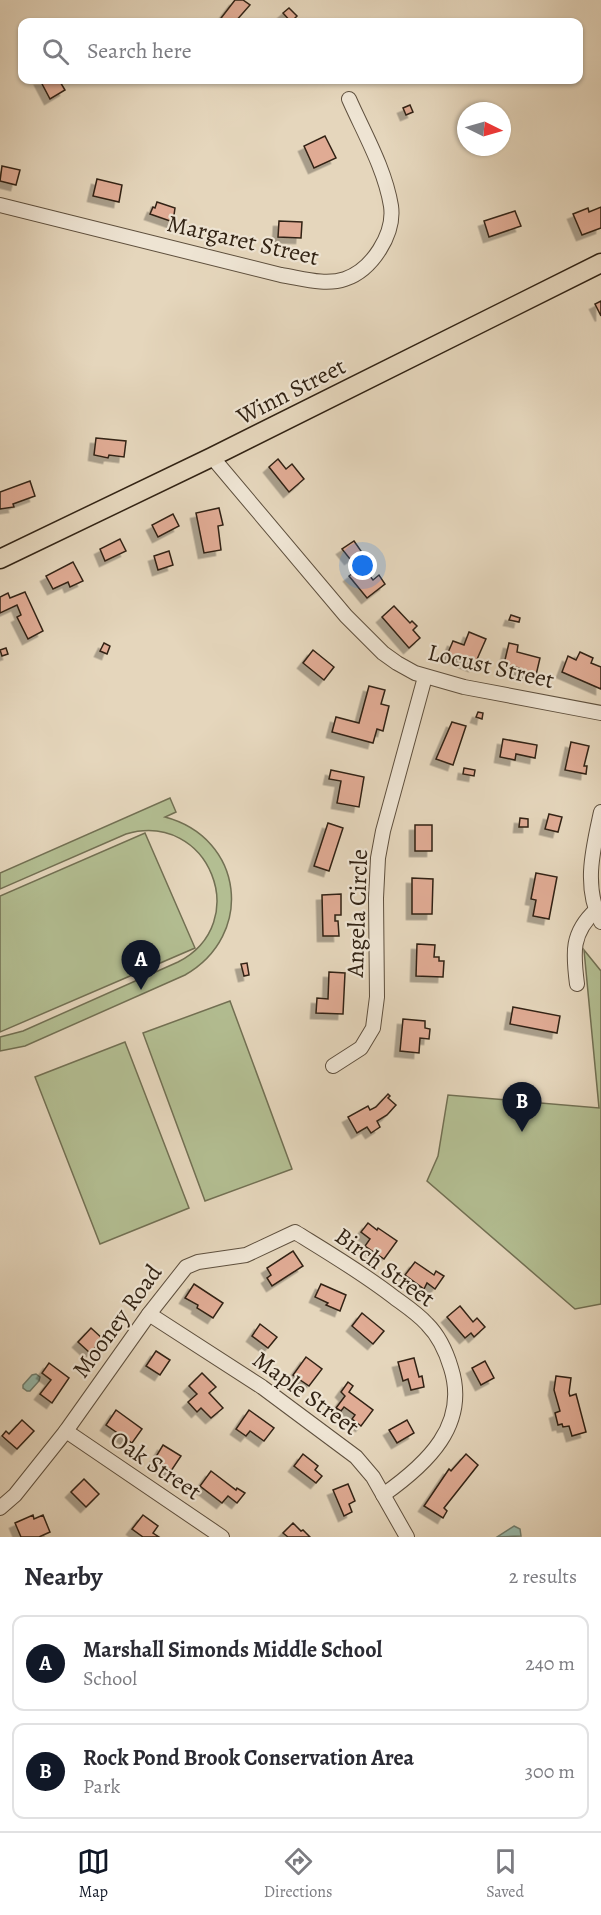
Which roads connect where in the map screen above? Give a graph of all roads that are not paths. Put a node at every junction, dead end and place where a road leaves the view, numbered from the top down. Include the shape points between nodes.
1 (349, 99) dead end
2 (0, 205) edge
3 (601, 263) edge
4 (212, 457) junction
5 (0, 559) edge
6 (425, 676) junction
7 (601, 713) edge
8 (601, 812) edge
9 (598, 916) edge
10 (577, 984) dead end
11 (333, 1066) dead end
12 (295, 1232) joint
13 (149, 1314) junction
14 (66, 1431) junction
15 (383, 1494) junction
16 (0, 1508) edge
17 (222, 1537) edge
18 (407, 1537) edge

1 - 2 street, Margaret Street via 381,173 391,214 377,252 364,267 344,280 315,281 281,275
3 - 4 main road, Winn Street
4 - 5 main road, Winn Street
4 - 6 street, Locust Street via 371,642 391,659
6 - 7 street, Locust Street
6 - 11 street, Angela Circle via 378,858 377,996 373,1028 361,1048
8 - 9 street via 591,864 591,888
9 - 10 street via 585,921 578,932 574,956
12 - 13 street, Mooney Road via 246,1255 186,1267
12 - 15 street, Birch Street via 360,1271 417,1314 436,1335 450,1362 457,1398 447,1429 417,1469
13 - 14 street, Mooney Road
13 - 15 street, Maple Street via 351,1452
14 - 16 street, Mooney Road via 15,1496
14 - 17 street, Oak Street
15 - 18 street, Maple Street

